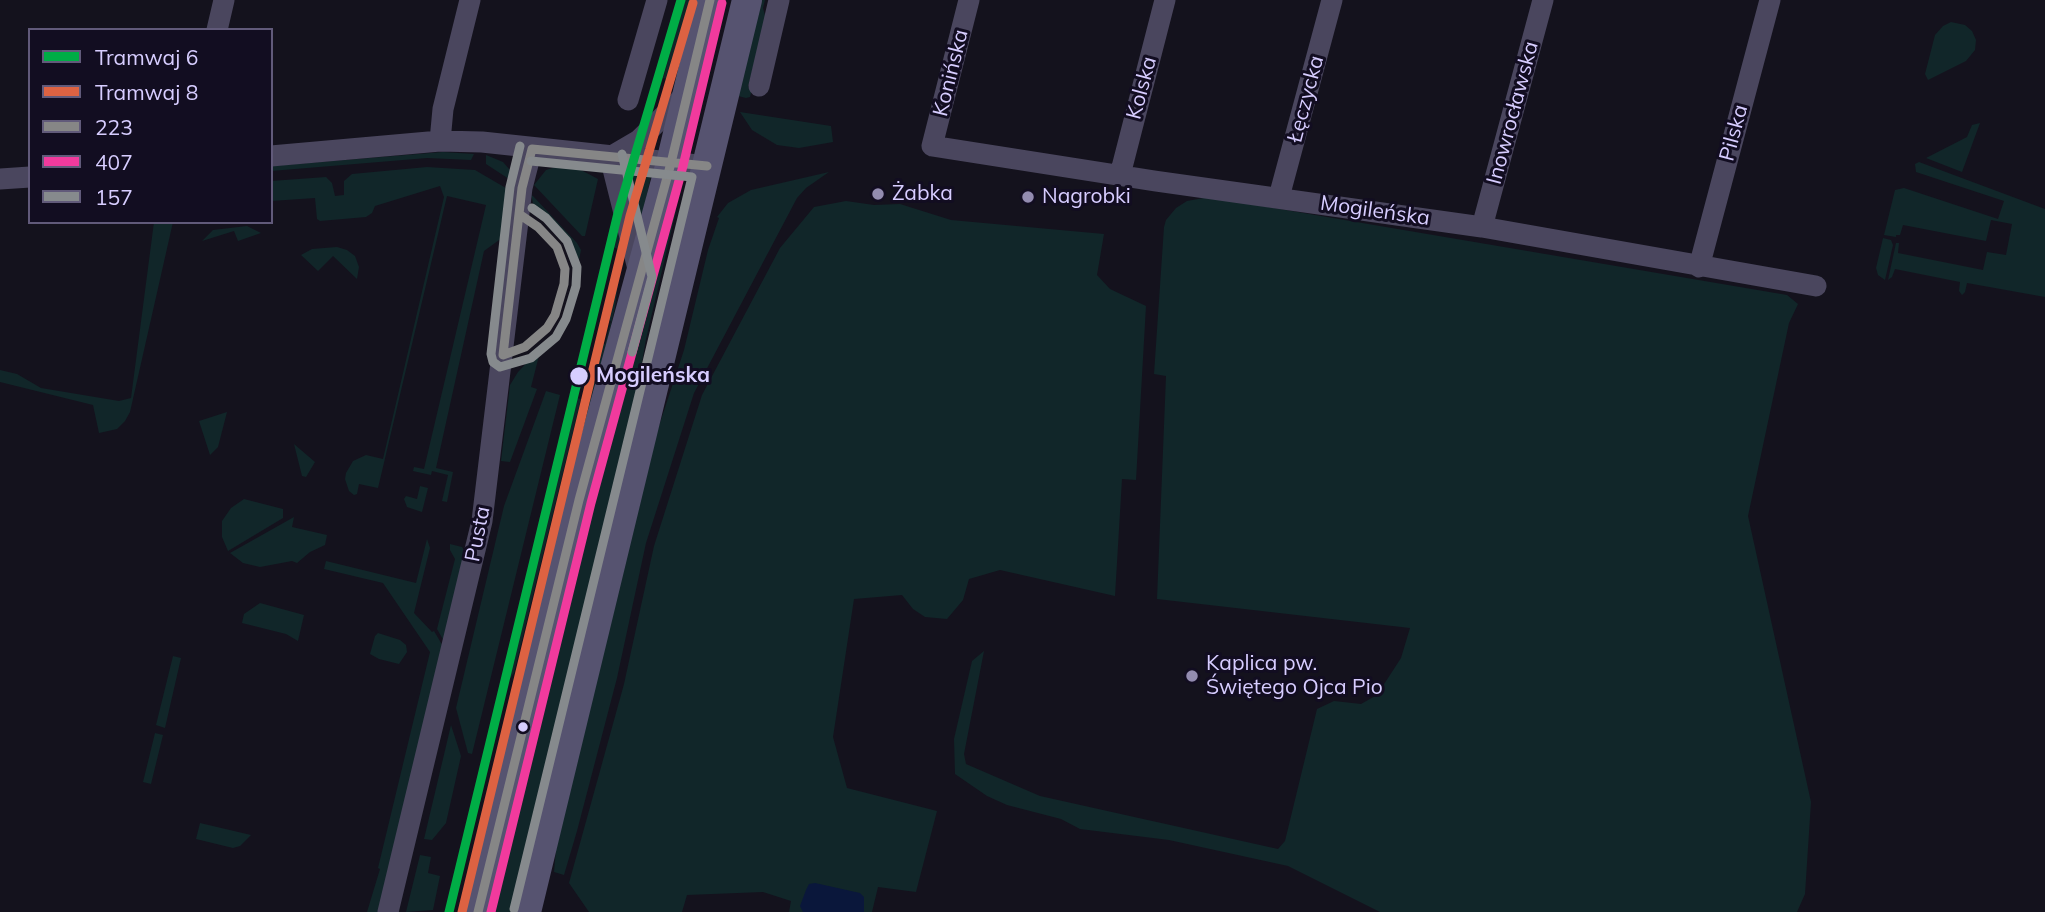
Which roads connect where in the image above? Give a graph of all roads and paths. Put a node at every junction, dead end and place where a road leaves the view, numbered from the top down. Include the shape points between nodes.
1 (224, 0) edge
2 (470, 0) edge
3 (657, 0) edge
4 (710, 0) edge
5 (747, 0) edge
6 (779, 0) edge
7 (969, 0) edge
8 (1165, 0) edge
9 (1332, 0) edge
10 (1543, 0) edge
11 (1770, 0) edge
12 (217, 28) edge
13 (759, 86) dead end
14 (688, 92) junction
15 (628, 100) dead end
16 (440, 141) junction
17 (932, 146) joint
18 (532, 149) junction
19 (273, 156) edge
20 (610, 157) junction
21 (671, 163) junction
22 (707, 166) junction
23 (1120, 175) junction
24 (28, 177) edge
25 (0, 179) edge
26 (1279, 197) junction
27 (1482, 227) junction
28 (1699, 267) junction
29 (640, 277) junction
30 (1816, 286) dead end
31 (388, 912) edge
32 (478, 912) edge
33 (526, 912) edge

1 - 12 street
2 - 16 street via 443,108
3 - 15 street
4 - 14 main road
5 - 22 main road
6 - 13 street
7 - 17 street, Konińska
8 - 23 street, Kolska
9 - 26 street, Łęczycka
10 - 27 street, Inowrocławska
11 - 28 street, Pilska
14 - 20 street via 639,140
14 - 21 main road
16 - 18 street
16 - 19 street
17 - 23 street, Mogileńska
18 - 20 street
18 - 31 street, Pusta via 522,188 482,521 386,881
20 - 21 street
20 - 29 street
21 - 22 street
21 - 29 main road
22 - 33 main road
23 - 26 street, Mogileńska
24 - 25 street
26 - 27 street, Mogileńska
27 - 28 street, Mogileńska
28 - 30 street, Mogileńska
29 - 32 main road via 579,499

